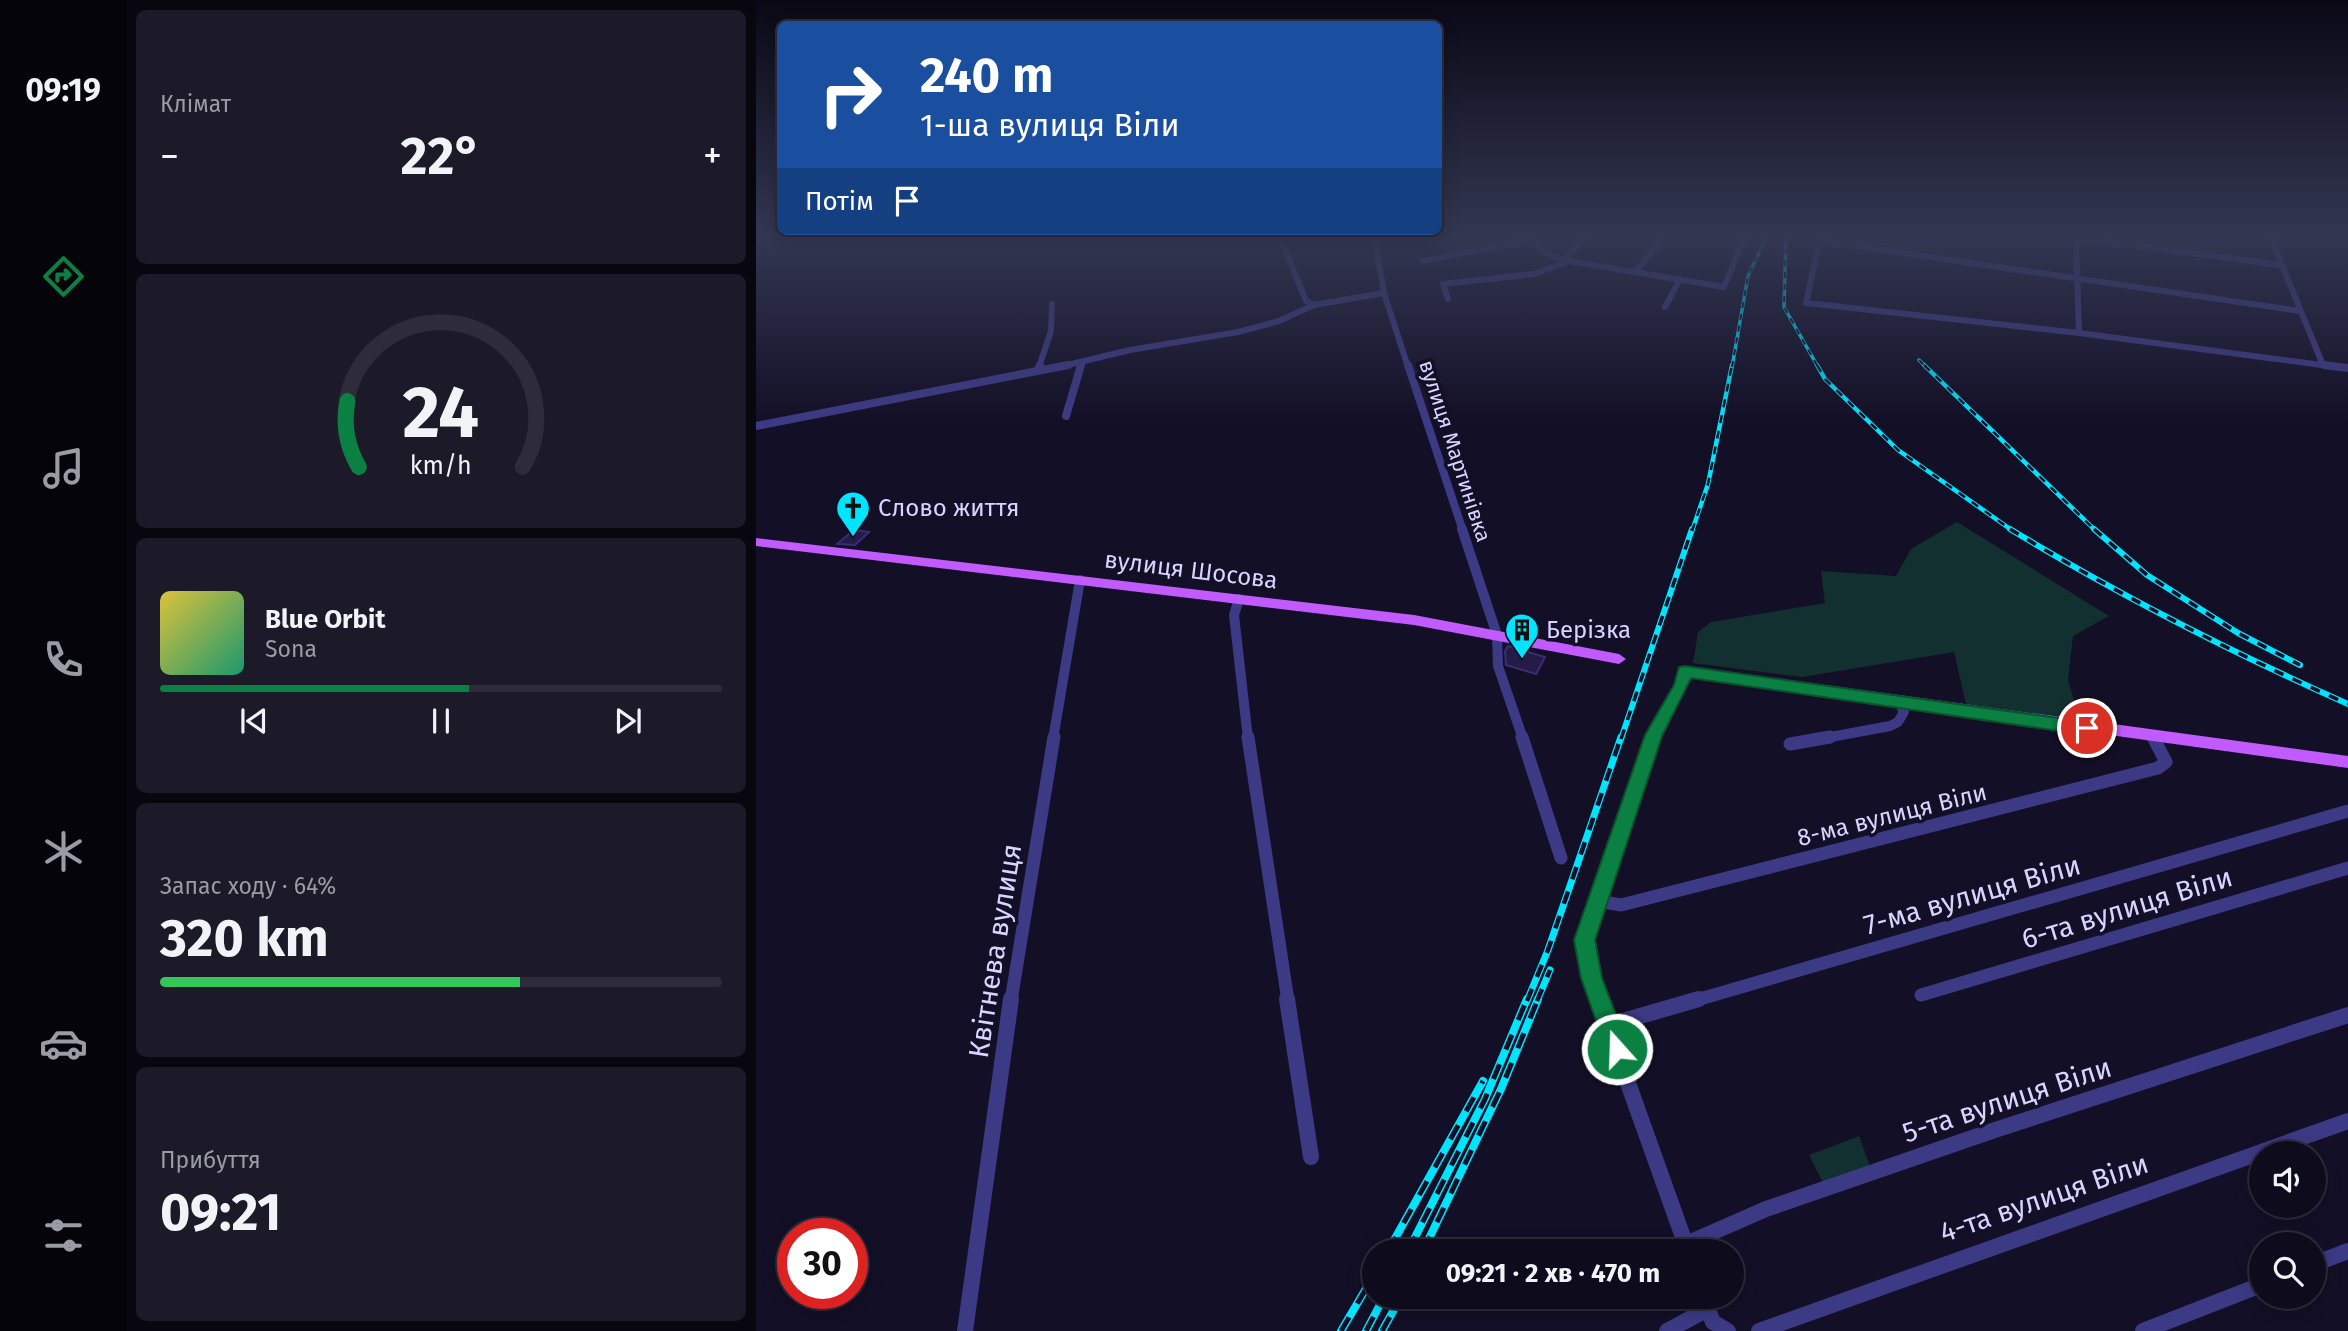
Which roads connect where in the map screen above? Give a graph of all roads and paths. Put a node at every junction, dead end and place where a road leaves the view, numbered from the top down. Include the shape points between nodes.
1 (1306, 298) edge
2 (1351, 298) edge
3 (1386, 298) edge
4 (1669, 298) edge
5 (1807, 298) edge
6 (2077, 298) edge
7 (2210, 298) edge
8 (2295, 298) edge
9 (1052, 304) dead end
10 (1314, 304) junction
11 (1665, 307) dead end
12 (2300, 311) junction
13 (2079, 333) junction
14 (1082, 362) junction
15 (2323, 365) junction
16 (2348, 368) edge
17 (1038, 371) junction
18 (1066, 416) dead end
19 (756, 426) edge
20 (756, 542) edge
21 (1080, 580) junction
22 (1239, 599) junction
23 (1497, 635) junction
24 (1619, 659) dead end
25 (1685, 671) joint
26 (1899, 702) junction
27 (2153, 737) junction
28 (1790, 744) dead end
29 (2348, 762) edge
30 (2348, 811) edge
31 (1561, 858) dead end
32 (2348, 867) edge
33 (1598, 901) junction
34 (1921, 995) dead end
35 (2348, 1015) edge
36 (1609, 1025) junction
37 (2348, 1121) edge
38 (1311, 1157) dead end
39 (1684, 1239) edge
40 (1705, 1239) edge
41 (2348, 1251) edge
42 (2326, 1259) edge
43 (2249, 1290) edge
44 (1696, 1309) edge
45 (1707, 1309) edge
46 (965, 1331) edge
47 (1667, 1331) edge
48 (1728, 1331) edge
49 (1759, 1331) edge
50 (2143, 1331) edge

1 - 10 street
2 - 10 street
3 - 23 street, вулиця Мартинівка
4 - 11 street
5 - 13 street via 1805,303
6 - 13 street
7 - 12 street
8 - 12 street
9 - 17 street via 1051,331
10 - 14 street via 1279,321 1238,332
12 - 15 street
13 - 15 street
14 - 17 street
14 - 18 street
15 - 16 street
17 - 19 street
20 - 21 main road, вулиця Шосова
21 - 22 main road, вулиця Шосова
21 - 46 street, Квітнева вулиця via 1018,950
22 - 23 main road, вулиця Шосова
22 - 38 street via 1234,615 1245,716
23 - 24 main road, вулиця Шосова
23 - 31 street, вулиця Мартинівка via 1498,666
25 - 26 main road
25 - 33 street via 1654,735
26 - 27 main road
26 - 28 street via 1903,718 1890,726
27 - 29 main road
27 - 33 street, 8-ма вулиця Віли via 2166,762 2158,768 1621,905
30 - 36 street, 7-ма вулиця Віли
32 - 34 street, 6-та вулиця Віли
33 - 36 street via 1584,940 1585,954
35 - 40 street, 5-та вулиця Віли via 1791,1200
36 - 39 street
37 - 49 street, 4-та вулиця Віли
41 - 42 street
43 - 50 street
44 - 47 street
45 - 48 street via 1713,1322

